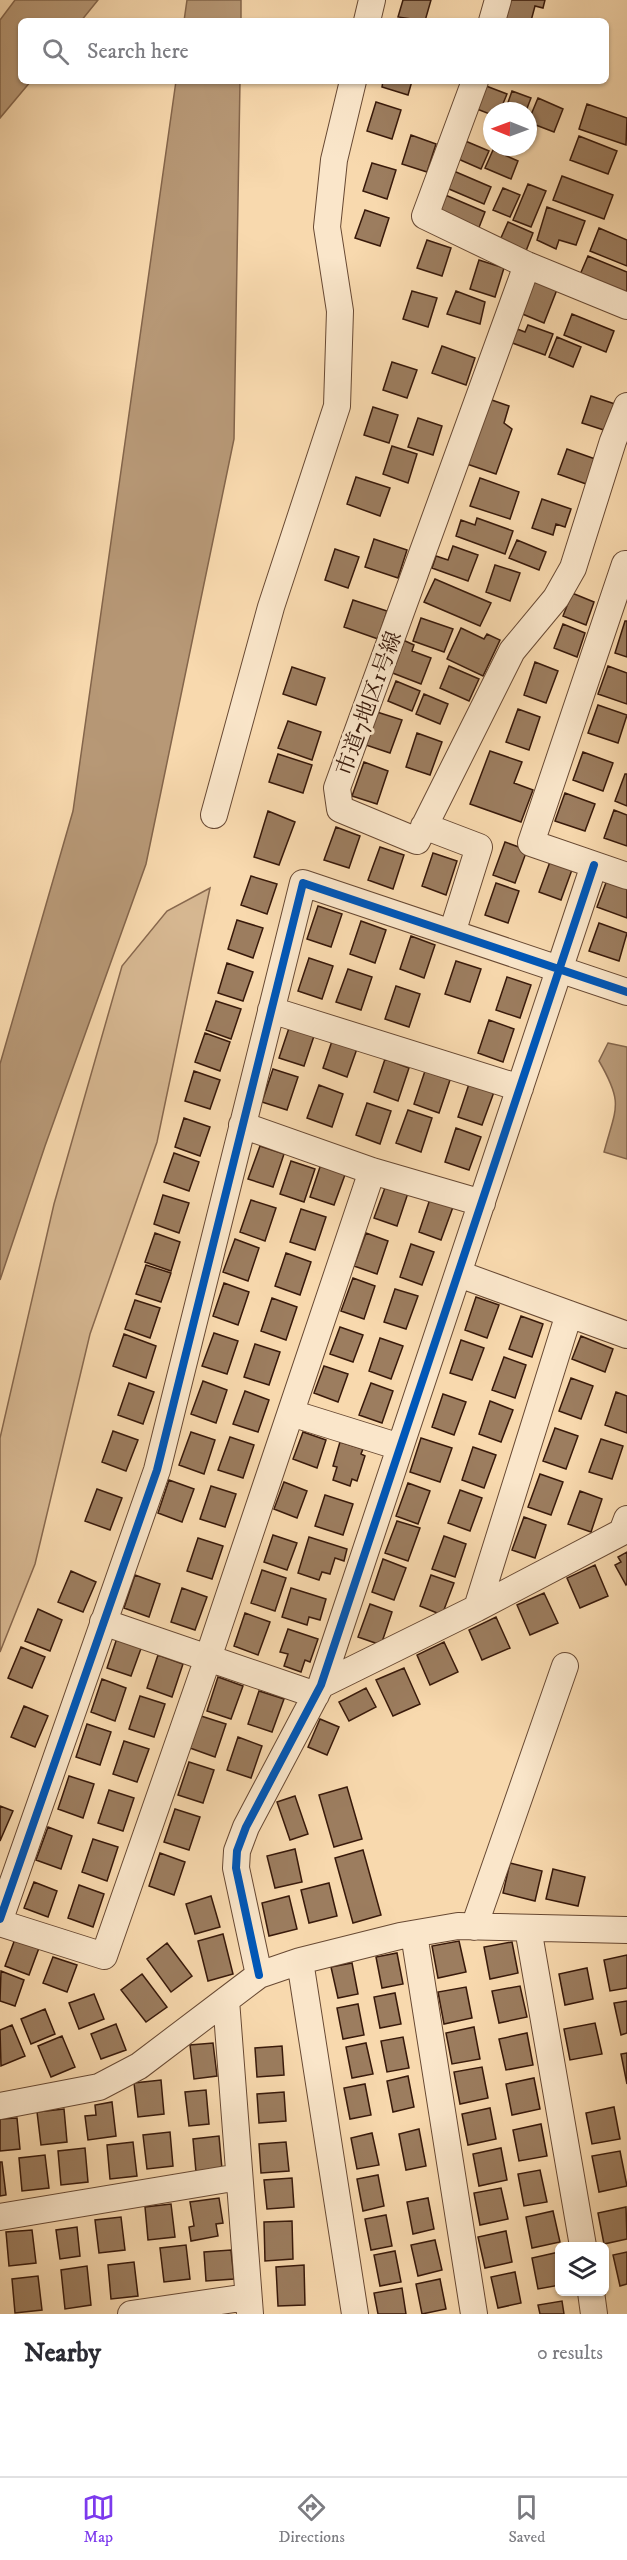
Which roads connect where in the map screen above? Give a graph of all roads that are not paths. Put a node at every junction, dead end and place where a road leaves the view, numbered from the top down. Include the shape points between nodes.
1 (372, 0) edge
2 (498, 0) edge
3 (368, 18) edge
4 (493, 18) edge
5 (352, 84) edge
6 (474, 84) edge
7 (526, 265) junction
8 (627, 306) edge
9 (627, 406) edge
10 (627, 564) edge
11 (214, 815) dead end
12 (424, 826) junction
13 (594, 865) junction
14 (627, 876) edge
15 (452, 933) junction
16 (560, 969) junction
17 (627, 992) edge
18 (271, 1010) junction
19 (520, 1088) junction
20 (242, 1125) junction
21 (372, 1171) junction
22 (482, 1203) junction
23 (459, 1274) junction
24 (569, 1314) junction
25 (627, 1335) edge
26 (291, 1413) junction
27 (400, 1447) junction
28 (627, 1519) edge
29 (477, 1608) junction
30 (103, 1622) junction
31 (208, 1658) junction
32 (566, 1665) dead end
33 (319, 1690) junction
34 (0, 1921) edge
35 (474, 1927) junction
36 (528, 1928) junction
37 (627, 1930) edge
38 (414, 1934) junction
39 (300, 1962) junction
40 (259, 1975) junction
41 (226, 2000) junction
42 (0, 2106) edge
43 (239, 2177) junction
44 (0, 2217) edge
45 (582, 2242) edge
46 (592, 2296) edge
47 (249, 2306) edge
48 (131, 2314) edge
49 (355, 2314) edge
50 (474, 2314) edge
51 (594, 2314) edge

1 - 3 street
2 - 4 street
5 - 11 street via 334,160 327,227 340,311 337,406 271,607
6 - 7 street via 425,216
7 - 8 street
7 - 12 street, 市道7地区1号線 via 337,788 340,809 417,841
9 - 12 street via 573,568 556,598 512,651
10 - 13 street via 531,843
12 - 15 street via 479,847
13 - 14 street
13 - 16 street
15 - 16 street
15 - 18 street via 303,883
16 - 17 street
16 - 19 street
18 - 19 street
18 - 20 street
19 - 22 street
20 - 21 street
20 - 30 street via 157,1470
21 - 22 street
21 - 26 street
22 - 23 street
23 - 24 street
23 - 27 street
24 - 25 street
24 - 29 street
26 - 27 street
26 - 31 street
27 - 33 street
28 - 29 street via 622,1532
29 - 33 street
30 - 31 street
30 - 34 street
31 - 33 street
31 - 34 street via 104,1956
32 - 35 street
33 - 40 street via 237,1851 236,1868
35 - 36 street
35 - 38 street
36 - 37 street
36 - 45 street
38 - 39 street
38 - 50 street
39 - 40 street
39 - 49 street
40 - 41 street
41 - 42 street via 139,2066 99,2087
41 - 43 street
43 - 44 street
43 - 47 street
46 - 51 street
47 - 48 street

